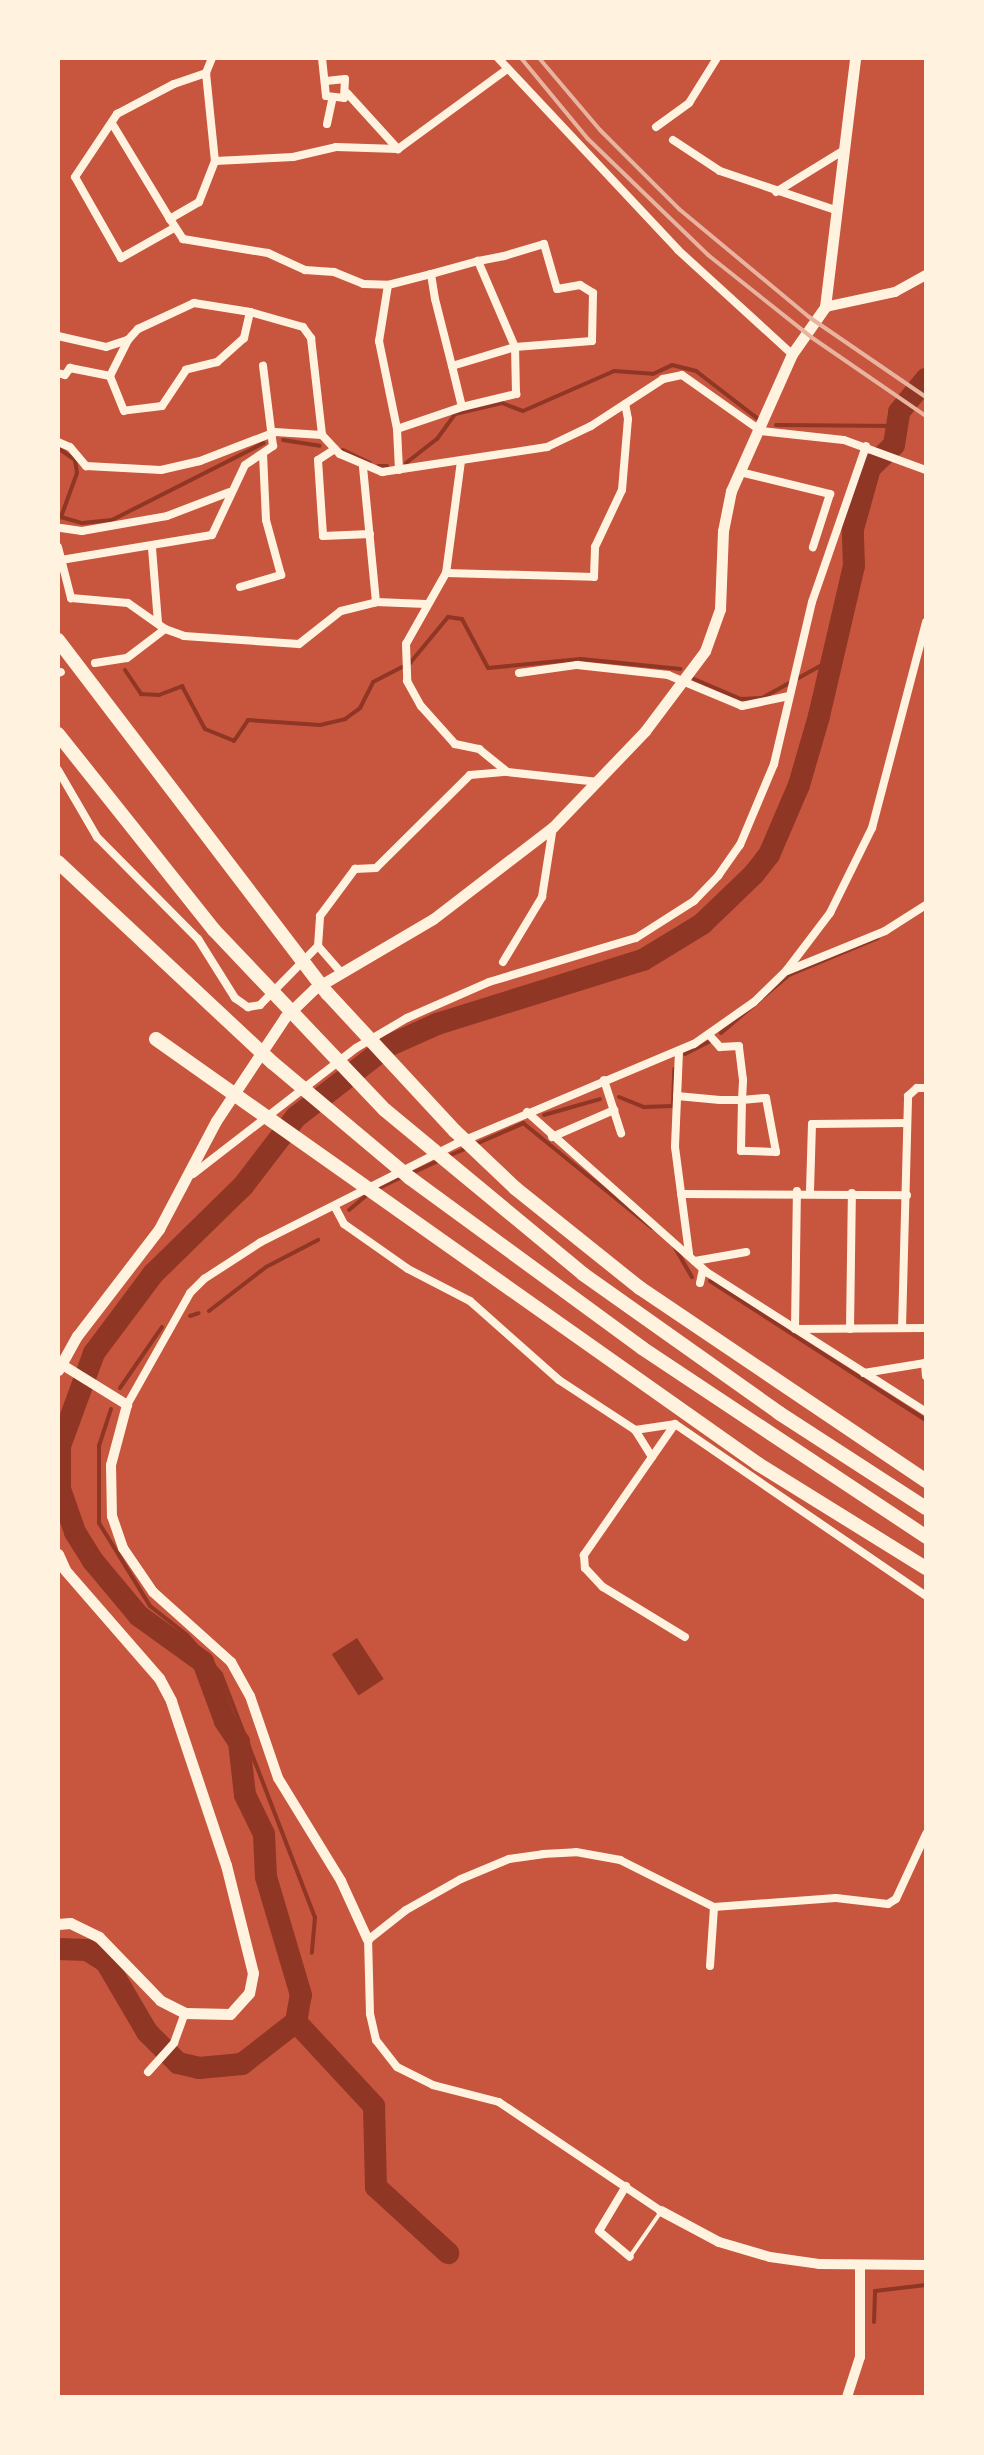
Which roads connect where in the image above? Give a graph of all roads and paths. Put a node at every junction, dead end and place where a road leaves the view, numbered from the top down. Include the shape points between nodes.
1 (212, 58) edge
2 (322, 58) edge
3 (498, 58) edge
4 (717, 58) edge
5 (855, 58) edge
6 (506, 70) junction
7 (206, 73) junction
8 (326, 81) junction
9 (347, 93) junction
10 (332, 100) junction
11 (327, 124) dead end
12 (113, 125) junction
13 (656, 127) dead end
14 (673, 140) dead end
15 (398, 149) junction
16 (841, 152) junction
17 (215, 161) junction
18 (776, 192) junction
19 (835, 210) junction
20 (172, 223) junction
21 (478, 261) junction
22 (431, 274) junction
23 (926, 275) edge
24 (388, 285) junction
25 (825, 307) junction
26 (250, 312) junction
27 (58, 336) edge
28 (128, 340) junction
29 (515, 347) junction
30 (792, 354) junction
31 (263, 366) dead end
32 (452, 366) junction
33 (58, 373) edge
34 (110, 376) junction
35 (625, 404) junction
36 (462, 407) junction
37 (397, 429) junction
38 (761, 431) junction
39 (275, 432) junction
40 (322, 435) junction
41 (58, 442) edge
42 (868, 446) junction
43 (335, 449) junction
44 (263, 455) junction
45 (461, 461) junction
46 (363, 467) junction
47 (399, 470) junction
48 (926, 470) edge
49 (740, 472) junction
50 (230, 492) junction
51 (59, 529) edge
52 (370, 534) junction
53 (58, 547) edge
54 (813, 547) dead end
55 (152, 548) junction
56 (61, 560) junction
57 (446, 573) junction
58 (240, 587) dead end
59 (376, 602) junction
60 (426, 604) junction
61 (162, 626) junction
62 (925, 626) edge
63 (58, 640) edge
64 (95, 663) dead end
65 (519, 673) dead end
66 (684, 681) junction
67 (789, 696) junction
68 (58, 734) edge
69 (58, 770) edge
70 (507, 772) junction
71 (599, 782) junction
72 (553, 827) junction
73 (58, 862) edge
74 (926, 905) edge
75 (318, 946) junction
76 (503, 962) dead end
77 (786, 971) junction
78 (341, 972) junction
79 (710, 1036) junction
80 (156, 1039) dead end
81 (679, 1051) junction
82 (604, 1080) junction
83 (926, 1088) edge
84 (677, 1096) junction
85 (742, 1100) junction
86 (614, 1110) junction
87 (527, 1112) junction
88 (907, 1123) junction
89 (621, 1133) dead end
90 (552, 1137) junction
91 (193, 1174) junction
92 (797, 1191) junction
93 (810, 1191) junction
94 (852, 1193) junction
95 (681, 1194) junction
96 (907, 1195) junction
97 (335, 1207) junction
98 (746, 1252) dead end
99 (692, 1258) junction
100 (703, 1269) junction
101 (700, 1283) dead end
102 (902, 1328) junction
103 (926, 1328) edge
104 (795, 1329) junction
105 (850, 1329) junction
106 (59, 1367) edge
107 (864, 1373) junction
108 (926, 1376) edge
109 (127, 1405) junction
110 (926, 1412) edge
111 (675, 1424) junction
112 (635, 1430) junction
113 (652, 1457) junction
114 (926, 1481) edge
115 (926, 1508) edge
116 (926, 1537) edge
117 (58, 1554) edge
118 (926, 1568) edge
119 (926, 1596) edge
120 (685, 1637) dead end
121 (926, 1834) edge
122 (714, 1907) junction
123 (58, 1924) edge
124 (368, 1940) junction
125 (710, 1966) dead end
126 (185, 2013) junction
127 (152, 2070) dead end
128 (626, 2186) junction
129 (661, 2211) junction
130 (630, 2257) joint
131 (860, 2265) junction
132 (926, 2265) edge
133 (847, 2397) edge

1 - 7 street
2 - 8 street
3 - 6 street
4 - 13 street via 689,103
5 - 16 main road
6 - 15 street
6 - 30 street via 689,261
7 - 12 street via 117,114
7 - 17 street
8 - 9 street via 345,79
8 - 10 street via 323,88
9 - 10 street
9 - 15 street
10 - 11 street
12 - 20 street
12 - 20 street via 75,177 121,258
14 - 18 street via 720,171
15 - 17 street via 336,147 293,157
16 - 18 street
16 - 19 main road
17 - 20 street via 199,202
18 - 19 street
19 - 25 main road
20 - 24 street via 183,239 268,253 305,270
21 - 22 street
21 - 29 street
21 - 29 street via 544,244 557,289 580,285 593,293 592,341
22 - 24 street
22 - 32 street
23 - 25 street via 895,292
24 - 37 street via 379,341
25 - 30 main road
26 - 28 street via 194,303 138,329
26 - 34 street via 244,338 217,362 186,370 162,406 124,411
26 - 40 street via 303,327 311,338
27 - 28 street via 106,347
28 - 34 street
29 - 32 street
29 - 36 street via 516,394
30 - 38 main road
31 - 39 street
32 - 36 street
33 - 34 street via 65,375 70,368
35 - 38 street via 663,379 682,375
35 - 45 street via 547,447
35 - 57 street via 622,490 595,547 594,577
36 - 37 street
37 - 47 street
38 - 42 street
38 - 49 main road
39 - 40 street
39 - 41 street via 161,470 86,466 70,447
39 - 44 street via 273,446
40 - 43 street
42 - 48 street
42 - 67 street via 812,602
43 - 46 street
43 - 52 street via 318,460 323,536
44 - 50 street via 245,465
44 - 58 street via 266,520 281,575
45 - 47 street
45 - 57 street
46 - 47 street
46 - 52 street
49 - 54 street via 830,494
49 - 66 main road via 725,514 715,628
50 - 51 street via 152,519 82,531
50 - 55 street via 212,535
52 - 59 street
53 - 56 street
55 - 56 street
55 - 61 street
56 - 61 street via 71,598 128,603
57 - 60 street
59 - 60 street
59 - 61 street via 341,611 299,644 196,638
60 - 70 street via 406,644 407,681 421,706 455,744 479,749
61 - 64 street via 127,658
62 - 77 street via 872,828 830,913
63 - 114 highway via 328,994 486,1162 640,1288
65 - 66 street via 577,665
66 - 67 street via 742,706
66 - 71 main road
67 - 91 street via 760,804 740,845 694,901 636,938 489,982 407,1018 356,1048
68 - 115 highway via 214,930 321,1048 456,1173 654,1326
69 - 75 street via 97,837 198,939 235,998 248,1007 260,1005
70 - 71 street
70 - 75 street via 470,775 376,868 355,869 320,916
71 - 72 main road
72 - 76 street via 542,897
72 - 78 main road via 433,919
73 - 116 highway via 218,1012 410,1178 642,1348
74 - 77 street via 885,931
75 - 78 street
77 - 79 street
78 - 91 main road via 285,1017 216,1121
79 - 81 street
79 - 85 street via 720,1047 739,1046
80 - 118 highway via 732,1446
81 - 82 street
81 - 84 street
82 - 86 street
82 - 87 street
83 - 88 street via 908,1096
84 - 85 street
84 - 95 street via 675,1147
85 - 85 street via 766,1098 776,1152 741,1151
86 - 89 street
86 - 90 street
87 - 90 street
87 - 97 street
88 - 93 street via 812,1124
88 - 96 street
90 - 99 street
91 - 106 main road
92 - 93 street
92 - 95 street
92 - 104 street
93 - 94 street
94 - 96 street
94 - 105 street
95 - 99 street
96 - 102 street
97 - 109 street via 261,1242 195,1287
97 - 112 street via 344,1224 408,1269 470,1301 559,1380
98 - 99 street
99 - 100 street
100 - 101 street
100 - 104 street
102 - 103 street
102 - 105 street
104 - 105 street
104 - 107 street
106 - 109 street
107 - 108 street via 925,1363
107 - 110 street
109 - 124 street via 111,1465 112,1516 123,1548 153,1592 231,1662 250,1696 278,1778 341,1881
111 - 112 street
111 - 113 street
111 - 119 street
112 - 113 street
113 - 120 street via 584,1555 585,1568 603,1587
117 - 126 main road via 86,1597 159,1678 226,1865 253,1973 249,1993 230,2014
121 - 122 street via 896,1899 888,1904 836,1898
122 - 124 street via 620,1860 576,1852 543,1854 509,1859 461,1879 406,1910
122 - 125 street
123 - 126 main road via 70,1923 99,1937 160,2000
124 - 128 street via 370,2014 376,2040 397,2067 433,2085 499,2102
126 - 127 street via 174,2043
128 - 129 street
128 - 130 street via 599,2231
129 - 130 lane
129 - 131 street via 747,2251 799,2262
131 - 132 street
131 - 133 street via 860,2357

